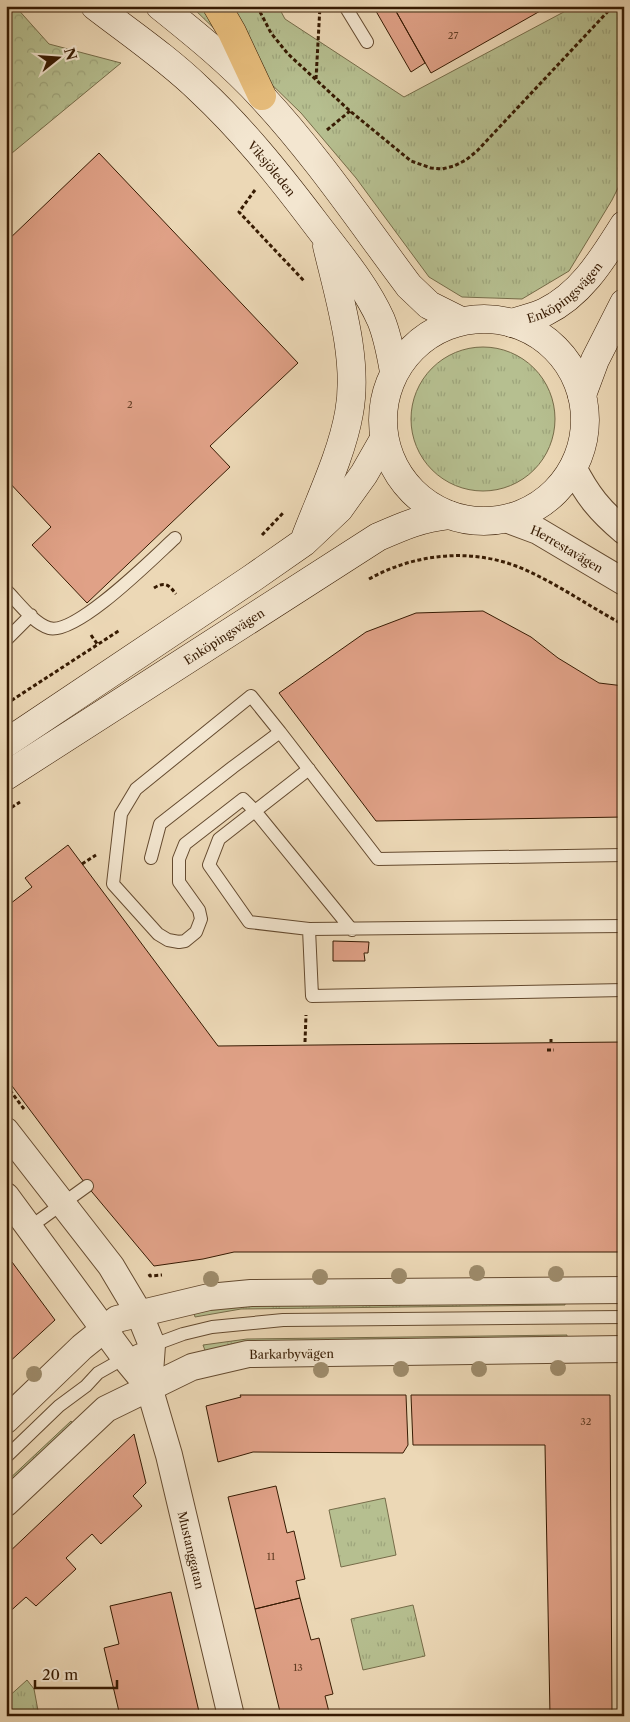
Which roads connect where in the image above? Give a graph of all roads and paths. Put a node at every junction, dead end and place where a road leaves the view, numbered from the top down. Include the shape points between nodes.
1 (95, 6) edge
2 (160, 6) edge
3 (217, 6) edge
4 (256, 6) edge
5 (320, 6) edge
6 (345, 6) edge
7 (613, 6) edge
8 (367, 42) dead end
9 (316, 80) junction
10 (262, 96) junction
11 (350, 111) junction
12 (320, 135) dead end
13 (254, 191) dead end
14 (624, 224) edge
15 (325, 235) junction
16 (308, 288) dead end
17 (624, 302) edge
18 (461, 321) junction
19 (512, 323) junction
20 (394, 372) junction
21 (582, 395) junction
22 (384, 439) junction
23 (574, 467) junction
24 (289, 507) dead end
25 (448, 515) junction
26 (506, 519) junction
27 (624, 531) edge
28 (261, 536) dead end
29 (176, 538) dead end
30 (304, 542) junction
31 (624, 582) edge
32 (362, 583) dead end
33 (184, 589) dead end
34 (6, 590) edge
35 (176, 594) dead end
36 (31, 615) junction
37 (624, 625) edge
38 (126, 626) dead end
39 (92, 630) dead end
40 (6, 640) edge
41 (98, 645) junction
42 (6, 704) edge
43 (280, 732) junction
44 (6, 743) edge
45 (309, 769) junction
46 (6, 776) edge
47 (23, 800) dead end
48 (6, 811) edge
49 (255, 812) junction
50 (624, 855) edge
51 (151, 858) dead end
52 (624, 926) edge
53 (309, 929) junction
54 (352, 930) junction
55 (624, 990) edge
56 (306, 1011) dead end
57 (305, 1042) dead end
58 (546, 1050) dead end
59 (554, 1050) dead end
60 (6, 1131) edge
61 (87, 1186) dead end
62 (6, 1196) edge
63 (63, 1203) junction
64 (30, 1228) junction
65 (624, 1290) edge
66 (139, 1313) junction
67 (624, 1317) edge
68 (104, 1328) junction
69 (152, 1346) junction
70 (624, 1349) edge
71 (125, 1358) junction
72 (149, 1387) junction
73 (6, 1420) edge
74 (6, 1457) edge
75 (6, 1503) edge
76 (231, 1716) edge

1 - 15 street, Viksjöleden via 198,88 264,158
2 - 10 street
3 - 10 highway
4 - 9 path via 288,54
5 - 9 path
6 - 8 lane
7 - 11 path via 477,151 454,166 431,168 411,161
9 - 11 path
10 - 18 street via 306,147 408,286 429,305
11 - 12 path
13 - 16 path via 239,212 305,280
14 - 19 street, Enköpingsvägen via 589,277 568,297 544,313
15 - 20 street, Viksjöleden via 358,280 382,321
15 - 30 street via 347,331 352,371 350,412 338,455
17 - 21 street via 595,360
18 - 19 street via 486,318
18 - 20 street via 429,334
19 - 21 street via 536,333 557,350 572,370
20 - 22 street via 383,405
21 - 23 street via 584,432
22 - 25 street via 390,459 414,493
22 - 30 street via 339,509
23 - 26 street via 556,490 534,508
23 - 27 street via 584,489 605,516
24 - 28 path
25 - 26 street via 467,520
25 - 46 street, Enköpingsvägen via 412,522 378,538
26 - 31 street, Herrestavägen via 538,531
29 - 36 lane via 80,619 50,629
30 - 44 street
32 - 37 path via 391,568 417,560 454,555 484,558 532,574
33 - 35 path
34 - 36 lane
36 - 40 lane
38 - 41 path
39 - 41 path via 90,632
41 - 42 path
43 - 45 lane
43 - 49 lane via 251,696 136,789 121,814 113,884 158,934 168,940 185,940 196,932 201,919 199,910 179,882 179,859 185,844 243,799
43 - 51 lane via 160,824
45 - 49 lane
45 - 50 lane via 378,859
47 - 48 path
49 - 53 lane via 219,839 209,865 249,922
49 - 54 lane
52 - 54 lane
53 - 54 lane
53 - 55 lane via 312,996
56 - 57 path
58 - 59 path
60 - 63 street, Mustanggatan
61 - 63 lane
62 - 64 street, Mustanggatan
63 - 64 lane
63 - 66 street, Mustanggatan via 111,1266
64 - 68 street, Mustanggatan
65 - 66 street via 251,1293 208,1297
66 - 68 street via 117,1319
66 - 69 street, Mustanggatan
67 - 69 lane via 283,1320 212,1327
68 - 71 street, Mustanggatan
68 - 73 street
69 - 71 lane
69 - 72 street, Mustanggatan
70 - 72 street, Barkarbyvägen via 248,1354 192,1367
71 - 72 street, Mustanggatan
71 - 74 lane via 98,1373
72 - 75 street, Barkarbyvägen via 106,1409
72 - 76 street, Mustanggatan

